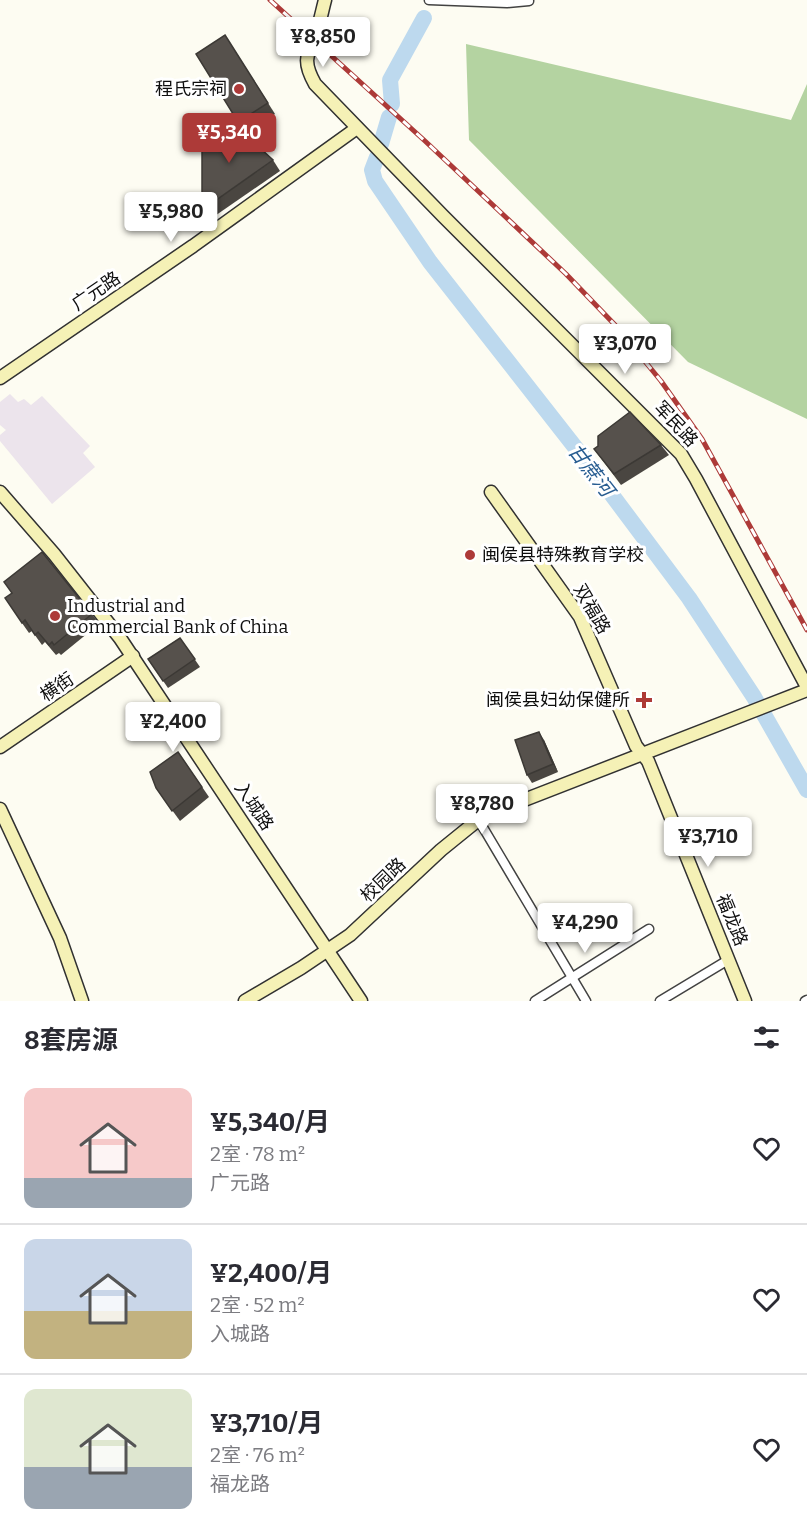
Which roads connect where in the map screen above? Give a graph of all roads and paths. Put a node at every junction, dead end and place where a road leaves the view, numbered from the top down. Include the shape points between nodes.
1 (325, 0) edge
2 (429, 0) edge
3 (529, 1) edge
4 (357, 128) junction
5 (0, 378) edge
6 (0, 492) edge
7 (490, 492) dead end
8 (0, 501) edge
9 (131, 658) junction
10 (806, 683) edge
11 (0, 747) edge
12 (643, 754) junction
13 (0, 809) edge
14 (478, 819) junction
15 (649, 929) dead end
16 (325, 953) junction
17 (728, 960) junction
18 (572, 978) junction
19 (82, 1001) edge
20 (244, 1001) edge
21 (351, 1001) edge
22 (362, 1001) edge
23 (535, 1001) edge
24 (586, 1001) edge
25 (660, 1001) edge
26 (745, 1001) edge

1 - 4 street, 军民路 via 306,63 318,88
2 - 3 street
4 - 5 street, 广元路 via 194,246
4 - 10 street, 军民路 via 681,454
6 - 9 street, 入城路 via 90,598
7 - 12 street, 双福路 via 580,617 636,746
8 - 9 street, 入城路
9 - 11 street, 横街
9 - 16 street, 入城路
10 - 12 street, 校园路 via 770,706
12 - 14 street, 校园路
12 - 17 street, 福龙路
13 - 19 street via 60,938
14 - 16 street, 校园路 via 360,927
14 - 18 street
15 - 18 street
16 - 20 street, 校园路
16 - 21 street, 入城路
16 - 22 street, 入城路
17 - 25 street
17 - 26 street, 福龙路
18 - 23 street
18 - 24 street

